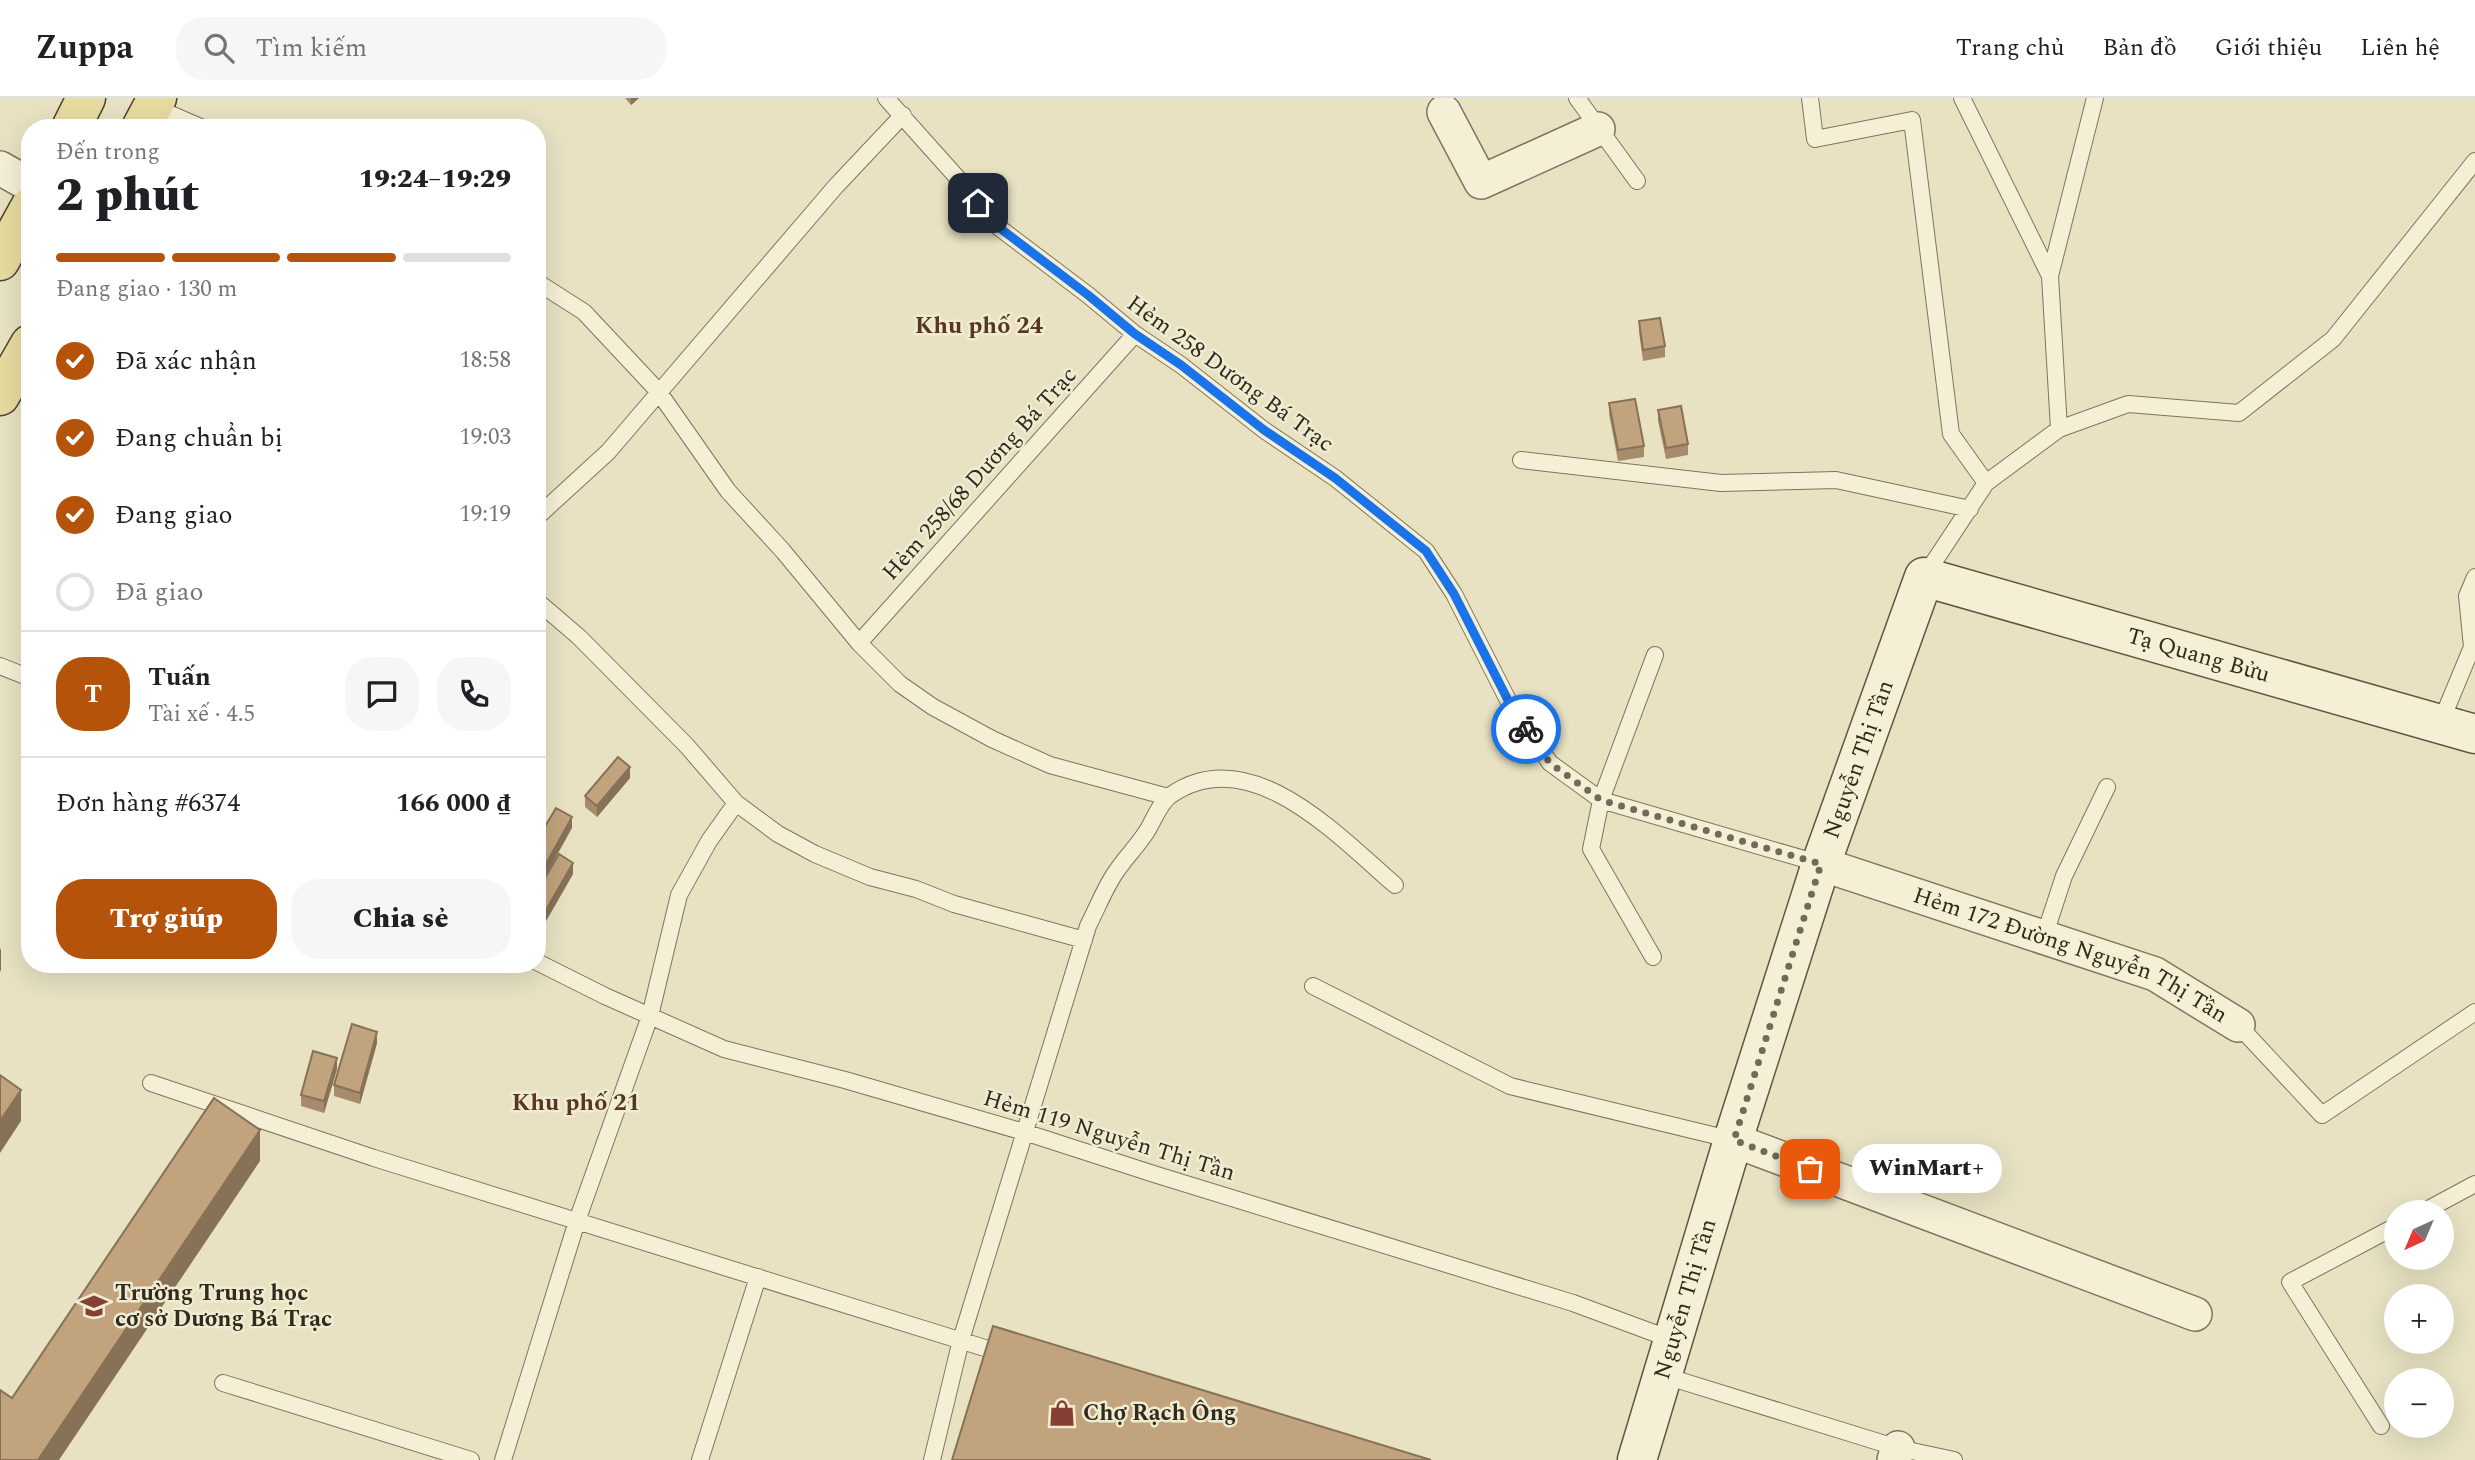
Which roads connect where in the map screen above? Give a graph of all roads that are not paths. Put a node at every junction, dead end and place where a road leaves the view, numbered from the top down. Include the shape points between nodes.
1 (86, 98) edge
2 (886, 98) edge
3 (1577, 98) edge
4 (1810, 98) edge
5 (1962, 98) edge
6 (2095, 98) edge
7 (150, 110) edge
8 (1444, 112) dead end
9 (903, 115) junction
10 (76, 119) edge
11 (176, 119) edge
12 (1598, 129) junction
13 (2475, 161) edge
14 (0, 168) edge
15 (21, 180) edge
16 (1637, 181) dead end
17 (21, 223) edge
18 (0, 261) edge
19 (2050, 276) junction
20 (546, 288) edge
21 (1135, 334) junction
22 (21, 360) edge
23 (658, 391) junction
24 (0, 396) edge
25 (2059, 429) junction
26 (1521, 460) dead end
27 (1986, 483) junction
28 (546, 509) edge
29 (1970, 509) junction
30 (1924, 577) junction
31 (2475, 577) edge
32 (546, 609) edge
33 (859, 643) junction
34 (2474, 647) edge
35 (1655, 655) dead end
36 (0, 666) edge
37 (21, 674) edge
38 (2457, 729) edge
39 (2107, 787) dead end
40 (1168, 796) junction
41 (1601, 800) junction
42 (736, 803) junction
43 (1821, 864) junction
44 (1395, 885) dead end
45 (2044, 937) junction
46 (1084, 940) junction
47 (1653, 957) dead end
48 (546, 966) edge
49 (1313, 986) dead end
50 (2475, 1012) edge
51 (650, 1016) junction
52 (2238, 1025) joint
53 (150, 1083) dead end
54 (1024, 1132) junction
55 (1734, 1140) junction
56 (2475, 1184) edge
57 (2445, 1200) edge
58 (577, 1221) junction
59 (2384, 1232) edge
60 (758, 1277) junction
61 (2195, 1314) dead end
62 (961, 1340) junction
63 (1673, 1340) junction
64 (1014, 1357) edge
65 (1661, 1375) junction
66 (223, 1383) dead end
67 (2381, 1426) dead end
68 (1896, 1454) edge
69 (471, 1460) edge
70 (503, 1460) edge
71 (700, 1460) edge
72 (932, 1460) edge
73 (1637, 1460) edge
74 (1954, 1460) edge

1 - 10 main road
2 - 9 lane, Hẻm 258 Dương Bá Trạc
3 - 12 lane
4 - 27 lane via 1815,139 1912,120 1951,434
5 - 19 lane
6 - 19 lane
7 - 11 lane
8 - 12 street via 1481,182
9 - 21 lane, Hẻm 258 Dương Bá Trạc via 993,223
9 - 23 lane
12 - 16 lane
13 - 25 lane, Nguyễn Thị Tần via 2333,339 2239,413 2128,404
14 - 15 street
17 - 18 main road
19 - 25 lane
20 - 23 lane via 584,312
21 - 33 lane, Hẻm 258/68 Dương Bá Trạc
21 - 41 lane, Hẻm 258 Dương Bá Trạc via 1335,478 1426,551 1454,594 1513,710 1550,763
22 - 24 main road
23 - 28 lane via 608,452
23 - 33 lane via 728,491
25 - 27 lane, Nguyễn Thị Tần
26 - 29 lane via 1721,483 1836,480
27 - 29 lane, Nguyễn Thị Tần
29 - 30 lane, Nguyễn Thị Tần
30 - 38 main road, Tạ Quang Bửu
30 - 43 main road, Nguyễn Thị Tần
31 - 34 lane via 2467,596
32 - 42 lane via 687,746
33 - 40 lane via 900,684 992,739 1050,765
34 - 38 lane
35 - 41 lane
36 - 37 lane
39 - 45 lane via 2064,876
40 - 44 lane via 1198,780 1230,778 1268,788 1319,819
40 - 46 lane via 1112,877
41 - 43 lane, Hẻm 258 Dương Bá Trạc
41 - 47 lane via 1591,849
42 - 46 lane via 790,841 870,877
42 - 51 lane via 679,894
43 - 45 street, Hẻm 172 Đường Nguyễn Thị Tần
43 - 55 main road, Nguyễn Thị Tần
45 - 52 street, Hẻm 172 Đường Nguyễn Thị Tần via 2155,974
46 - 54 lane
48 - 51 lane, Hẻm 119 Nguyễn Thị Tần
49 - 55 lane via 1510,1086
50 - 52 lane, Hẻm 172 Đường Nguyễn Thị Tần via 2322,1115
51 - 54 lane, Hẻm 119 Nguyễn Thị Tần via 724,1049
51 - 58 lane
53 - 58 lane
54 - 62 lane
54 - 63 lane, Hẻm 119 Nguyễn Thị Tần via 1573,1303
55 - 61 street
55 - 63 main road, Nguyễn Thị Tần
56 - 57 lane
58 - 60 lane
58 - 70 lane
59 - 67 lane via 2290,1282
60 - 62 lane
60 - 71 lane
62 - 64 lane
62 - 72 lane
63 - 65 main road, Nguyễn Thị Tần
65 - 68 lane
65 - 73 main road, Nguyễn Thị Tần
66 - 69 lane
68 - 74 lane

